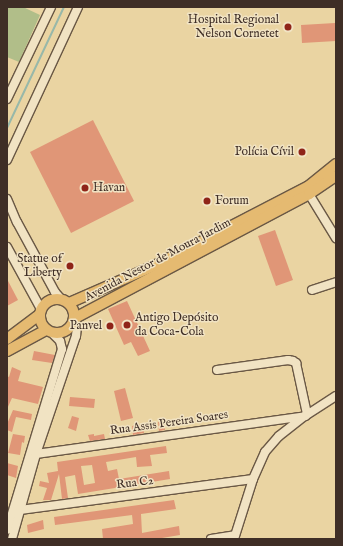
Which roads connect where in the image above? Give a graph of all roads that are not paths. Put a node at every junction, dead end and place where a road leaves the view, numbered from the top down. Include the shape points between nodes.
1 (50, 7) edge
2 (78, 7) edge
3 (7, 99) edge
4 (7, 160) edge
5 (336, 164) edge
6 (336, 176) edge
7 (309, 194) junction
8 (7, 199) edge
9 (228, 233) junction
10 (336, 238) edge
11 (7, 248) edge
12 (336, 282) edge
13 (312, 290) dead end
14 (65, 301) junction
15 (40, 312) junction
16 (75, 319) junction
17 (50, 332) junction
18 (7, 339) edge
19 (7, 351) edge
20 (217, 370) dead end
21 (336, 396) edge
22 (306, 415) junction
23 (36, 454) junction
24 (253, 480) junction
25 (20, 510) junction
26 (7, 530) edge
27 (234, 537) edge
28 (12, 539) edge
29 (211, 539) edge

1 - 3 street
2 - 4 street
5 - 9 main road, Avenida Nestor de Moura Jardim via 308,186
6 - 7 main road, Avenida Nestor de Moura Jardim
7 - 9 main road, Avenida Nestor de Moura Jardim
7 - 10 street
8 - 14 street via 56,292
9 - 14 main road, Avenida Nestor de Moura Jardim
9 - 16 main road, Avenida Nestor de Moura Jardim
11 - 15 street
12 - 13 street
14 - 15 main road, Avenida Nestor de Moura Jardim via 53,299 45,303
14 - 16 main road, Avenida Nestor de Moura Jardim via 74,310
15 - 17 main road via 41,323
15 - 18 main road, Avenida Nestor de Moura Jardim
16 - 17 main road, Avenida Nestor de Moura Jardim via 65,331
16 - 23 street via 76,336
17 - 19 main road, Avenida Nestor de Moura Jardim
17 - 26 street via 60,341 62,349
20 - 22 street via 293,360 296,363
21 - 22 street
22 - 23 street, Rua Assis Pereira Soares
22 - 24 street via 279,436 265,452
23 - 25 street
24 - 25 street, Rua C2
24 - 27 street
25 - 28 street
27 - 29 street

